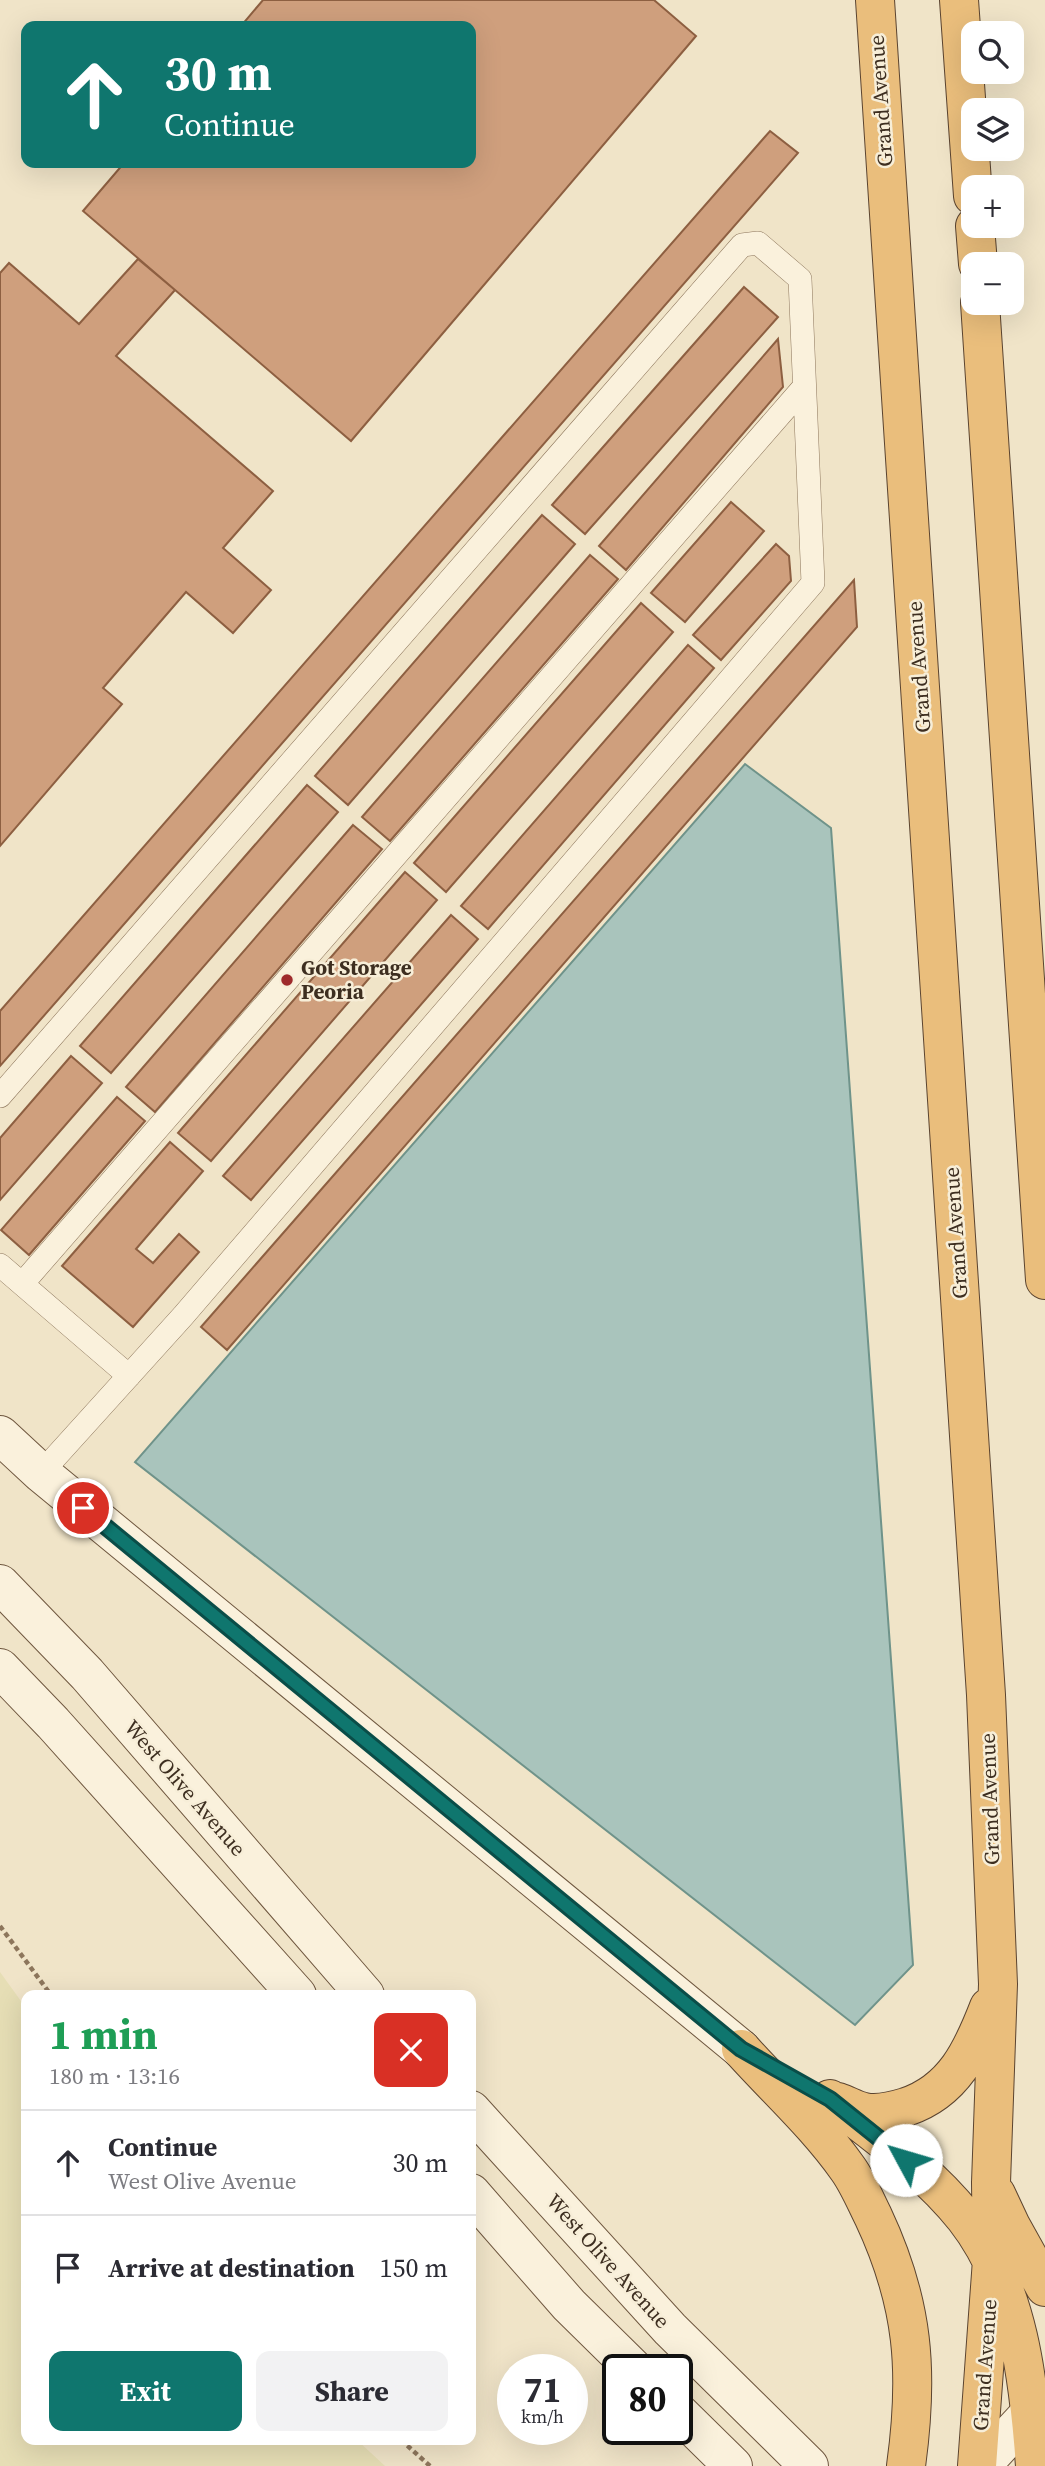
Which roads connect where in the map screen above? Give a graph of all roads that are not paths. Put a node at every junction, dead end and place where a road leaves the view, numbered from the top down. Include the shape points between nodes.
1 (874, 0) edge
2 (959, 0) edge
3 (972, 175) edge
4 (981, 315) edge
5 (804, 387) junction
6 (0, 1096) edge
7 (0, 1265) edge
8 (1045, 1280) edge
9 (22, 1284) junction
10 (129, 1376) junction
11 (0, 1435) edge
12 (41, 1473) junction
13 (0, 1584) edge
14 (0, 1668) edge
15 (998, 1984) junction
16 (293, 1990) edge
17 (361, 1990) edge
18 (741, 2049) junction
19 (830, 2099) junction
20 (476, 2116) edge
21 (991, 2183) junction
22 (476, 2199) edge
23 (992, 2260) junction
24 (1045, 2287) edge
25 (619, 2354) edge
26 (1038, 2405) edge
27 (693, 2427) edge
28 (800, 2458) edge
29 (733, 2466) edge
30 (906, 2466) edge
31 (979, 2466) edge
32 (1035, 2466) edge

1 - 15 highway, Grand Avenue via 986,1695
2 - 3 highway
4 - 8 highway
5 - 6 lane via 800,279 758,243 741,245
5 - 9 lane
5 - 10 lane via 813,583
7 - 9 lane
9 - 10 lane
10 - 12 lane
11 - 12 main road
12 - 18 main road
13 - 17 main road, West Olive Avenue via 87,1674
14 - 16 main road
15 - 19 highway via 967,2057 948,2083 920,2102 890,2112 865,2112
15 - 21 highway, Grand Avenue
18 - 19 highway
18 - 30 highway via 831,2145 851,2172 880,2231 911,2331 913,2373
19 - 23 highway via 931,2182 965,2219
20 - 28 main road, West Olive Avenue via 670,2329
21 - 23 highway, Grand Avenue
21 - 24 highway
22 - 25 main road
23 - 26 highway
23 - 31 highway, Grand Avenue
26 - 31 main road
26 - 32 highway
27 - 29 main road

